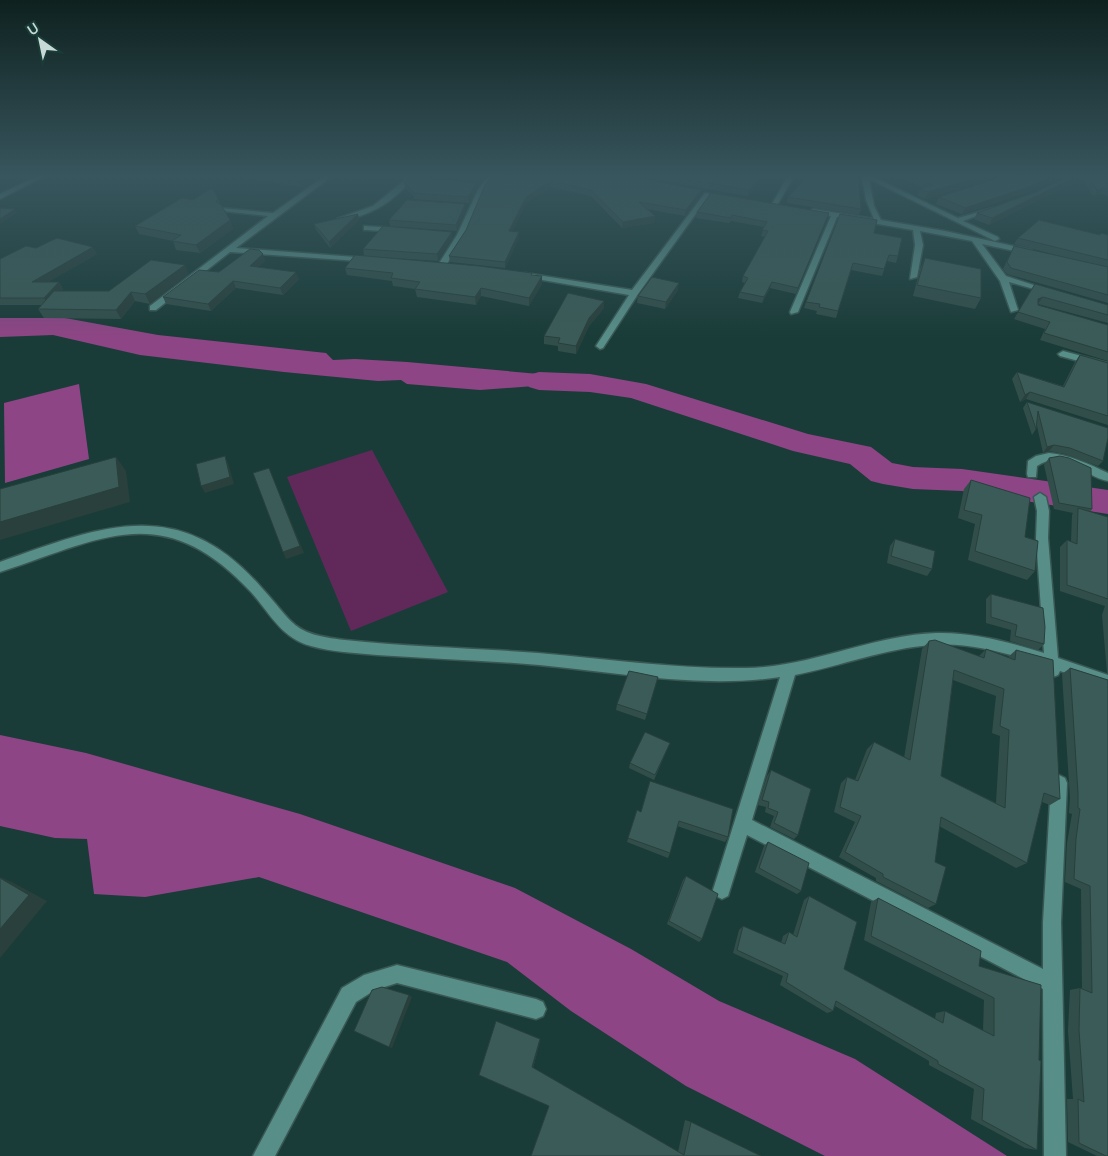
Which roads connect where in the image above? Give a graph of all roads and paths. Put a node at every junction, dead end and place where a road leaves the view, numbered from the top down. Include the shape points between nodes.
1 (255, 230) edge
2 (463, 230) edge
3 (680, 230) edge
4 (828, 230) edge
5 (916, 230) edge
6 (926, 230) edge
7 (977, 230) edge
8 (452, 234) edge
9 (461, 235) junction
10 (975, 240) junction
11 (1008, 246) junction
12 (229, 250) junction
13 (1035, 253) edge
14 (374, 260) edge
15 (432, 265) edge
16 (516, 273) edge
17 (913, 277) dead end
18 (1003, 278) junction
19 (634, 293) junction
20 (1060, 295) edge
21 (153, 308) dead end
22 (1014, 310) dead end
23 (794, 312) dead end
24 (600, 346) dead end
25 (1063, 354) dead end
26 (1108, 366) edge
27 (1032, 474) dead end
28 (1108, 479) edge
29 (1040, 497) dead end
30 (0, 567) edge
31 (1053, 663) junction
32 (789, 672) junction
33 (1108, 681) edge
34 (1054, 683) edge
35 (1058, 769) edge
36 (742, 824) junction
37 (722, 890) dead end
38 (1053, 984) junction
39 (536, 1009) dead end
40 (264, 1156) edge
41 (1055, 1156) edge

1 - 12 street
2 - 9 street
3 - 19 street
4 - 23 street
5 - 17 street via 919,245
6 - 10 street
7 - 11 street
8 - 9 street
9 - 15 street via 446,266
10 - 11 street
10 - 18 street via 996,264
11 - 13 street
12 - 14 street
12 - 21 street
16 - 19 street
18 - 20 street
18 - 22 street
19 - 24 street
25 - 26 street
27 - 28 street via 1032,464 1047,456 1060,457
29 - 31 street via 1048,637
30 - 32 street via 116,530 152,528 184,534 217,554 241,572 293,633 311,641 716,675
31 - 32 street via 986,642 936,639 910,641
31 - 33 street
31 - 34 street
32 - 36 street
35 - 38 street via 1060,798 1052,922
36 - 37 street
36 - 38 street
38 - 41 street
39 - 40 street via 398,974 371,982 349,995

